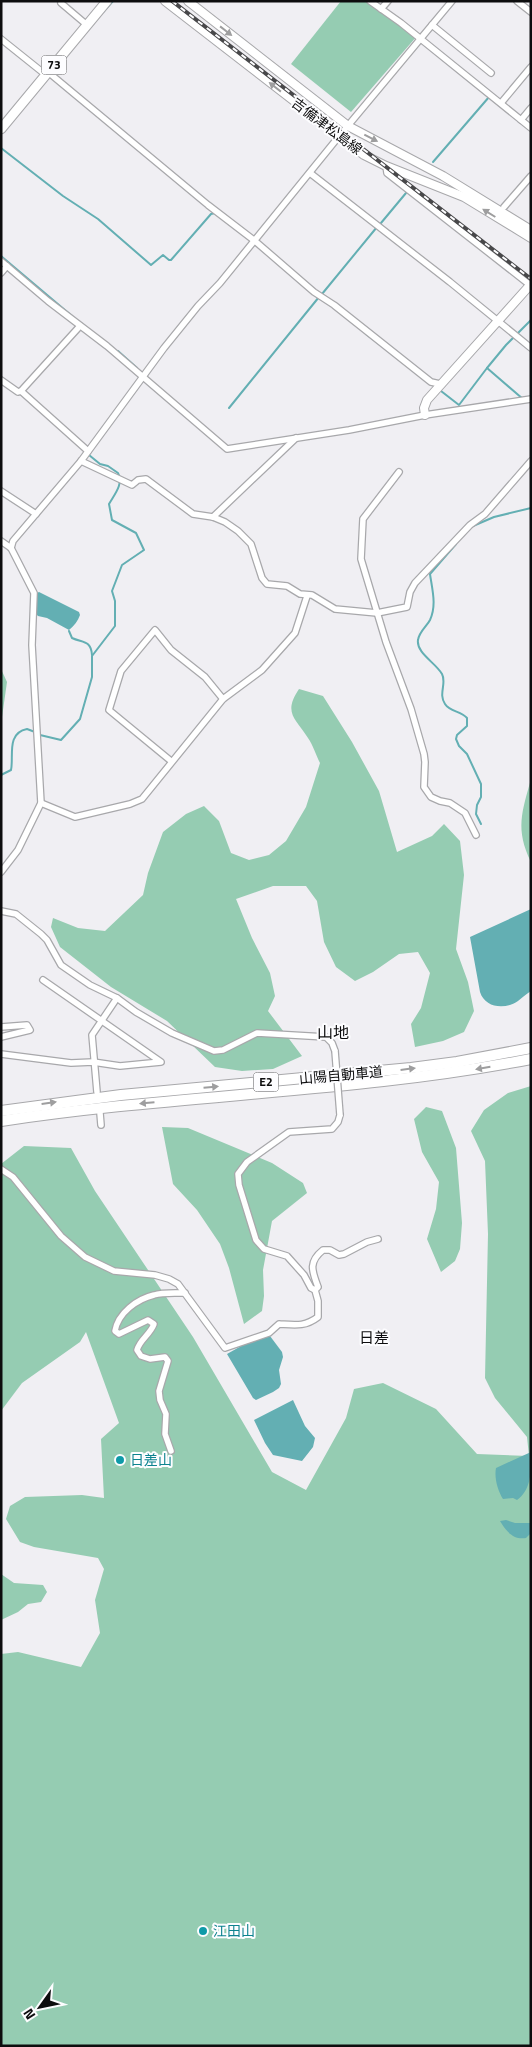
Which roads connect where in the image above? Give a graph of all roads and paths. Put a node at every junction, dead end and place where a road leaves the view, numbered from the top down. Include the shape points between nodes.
1 (107, 1) edge
2 (165, 1) edge
3 (188, 1) edge
4 (370, 1) edge
5 (388, 1) edge
6 (452, 1) edge
7 (517, 1) edge
8 (61, 3) dead end
9 (382, 8) junction
10 (530, 10) edge
11 (87, 25) junction
12 (432, 25) junction
13 (422, 38) junction
14 (1, 39) edge
15 (531, 67) edge
16 (491, 73) dead end
17 (49, 74) junction
18 (502, 102) junction
19 (531, 108) edge
20 (522, 118) junction
21 (348, 126) junction
22 (1, 128) edge
23 (531, 128) edge
24 (339, 136) junction
25 (386, 166) junction
26 (310, 173) junction
27 (531, 176) edge
28 (504, 207) dead end
29 (531, 230) edge
30 (531, 238) edge
31 (255, 241) junction
32 (1, 261) edge
33 (7, 266) junction
34 (1, 274) edge
35 (531, 285) edge
36 (497, 321) junction
37 (80, 326) junction
38 (531, 348) edge
39 (142, 377) junction
40 (1, 380) edge
41 (440, 384) junction
42 (21, 391) junction
43 (526, 399) edge
44 (425, 415) junction
45 (296, 438) junction
46 (88, 451) junction
47 (531, 460) edge
48 (81, 461) junction
49 (400, 472) dead end
50 (1, 490) edge
51 (36, 514) junction
52 (213, 517) junction
53 (1, 541) edge
54 (11, 548) junction
55 (307, 596) junction
56 (377, 613) junction
57 (223, 699) junction
58 (171, 761) junction
59 (41, 803) junction
60 (476, 836) dead end
61 (1, 872) edge
62 (1, 910) edge
63 (43, 980) dead end
64 (117, 998) junction
65 (102, 1020) junction
66 (1, 1027) edge
67 (1, 1037) edge
68 (531, 1048) edge
69 (1, 1054) edge
70 (531, 1059) edge
71 (93, 1062) junction
72 (97, 1092) dead end
73 (1, 1111) edge
74 (100, 1113) dead end
75 (1, 1121) edge
76 (101, 1125) dead end
77 (1, 1169) edge
78 (378, 1239) dead end
79 (315, 1290) junction
80 (185, 1293) junction
81 (171, 1451) dead end

1 - 11 main road, 73
24 -> 2 main road, 吉備津松島線
3 -> 21 main road, 吉備津松島線
4 - 9 street
5 - 9 street
6 - 12 street
7 - 10 street
8 - 11 street
9 - 13 street
11 - 17 main road, 73
12 - 13 street
12 - 16 street
13 - 18 street
13 - 21 street
14 - 17 street
15 - 18 street
17 - 22 main road, 73
17 - 31 street
18 - 20 street
19 - 20 street
20 - 23 street
21 - 24 street
21 -> 29 main road, 吉備津松島線 via 443,176
24 - 25 main road, 吉備津松島線 via 364,155
24 - 26 street
30 -> 25 main road, 吉備津松島線 via 464,197
25 - 35 street via 387,173
26 - 31 street
26 - 36 street
27 - 28 street
31 - 39 street
31 - 41 street via 314,292 431,382
32 - 33 street
33 - 34 street
33 - 37 street
35 - 36 main road
36 - 38 street
36 - 41 main road
37 - 39 street
37 - 42 street
39 - 45 street via 227,449
39 - 46 street
40 - 42 street
41 - 44 main road via 427,400
42 - 46 street
43 - 44 street
44 - 45 street
45 - 52 street
46 - 48 street
47 - 56 street via 485,514 470,524 415,584 407,607
48 - 51 street
48 - 52 street via 132,485 146,479 193,514
49 - 56 street via 363,518 361,559
50 - 51 street
51 - 54 street via 13,541
52 - 55 street via 225,522 251,544 267,584 287,586
53 - 54 street
54 - 59 street via 34,593 32,645
55 - 56 street via 312,595 334,609
55 - 57 street via 295,633 262,670
56 - 60 street via 424,754 424,787 431,797 465,813
57 - 58 street
57 - 58 street via 205,677 171,650 155,630 121,671 109,710
58 - 59 street via 142,799 130,804 75,817
59 - 61 street via 18,850
62 - 64 street via 16,914 41,934 61,965 90,985
63 - 65 street
64 - 65 street
64 - 79 street, bridge via 172,1033 214,1051 223,1050 256,1033 326,1037 332,1043 340,1115 338,1122 332,1129 289,1132 247,1162 238,1174 256,1240 264,1249 287,1256
65 - 71 street via 92,1035
65 - 71 street via 161,1062 120,1066
66 - 67 street via 27,1025 30,1030
73 -> 68 highway, 山陽自動車道 / E2 via 121,1095 403,1069
69 - 71 street via 71,1063
70 -> 75 highway, 山陽自動車道 / E2 via 372,1084 123,1105
71 - 72 street
74 - 76 street
77 - 80 street via 14,1177 61,1236 85,1257 114,1271 169,1278
78 - 79 street via 344,1254 323,1250 314,1257 313,1278 318,1287
79 - 80 street via 318,1317 301,1326 280,1324 269,1333 225,1348
80 - 81 street via 154,1294 143,1298 126,1309 115,1331 119,1334 148,1320 154,1324 138,1343 137,1350 141,1356 150,1359 165,1357 168,1361 159,1391 166,1414 164,1434

